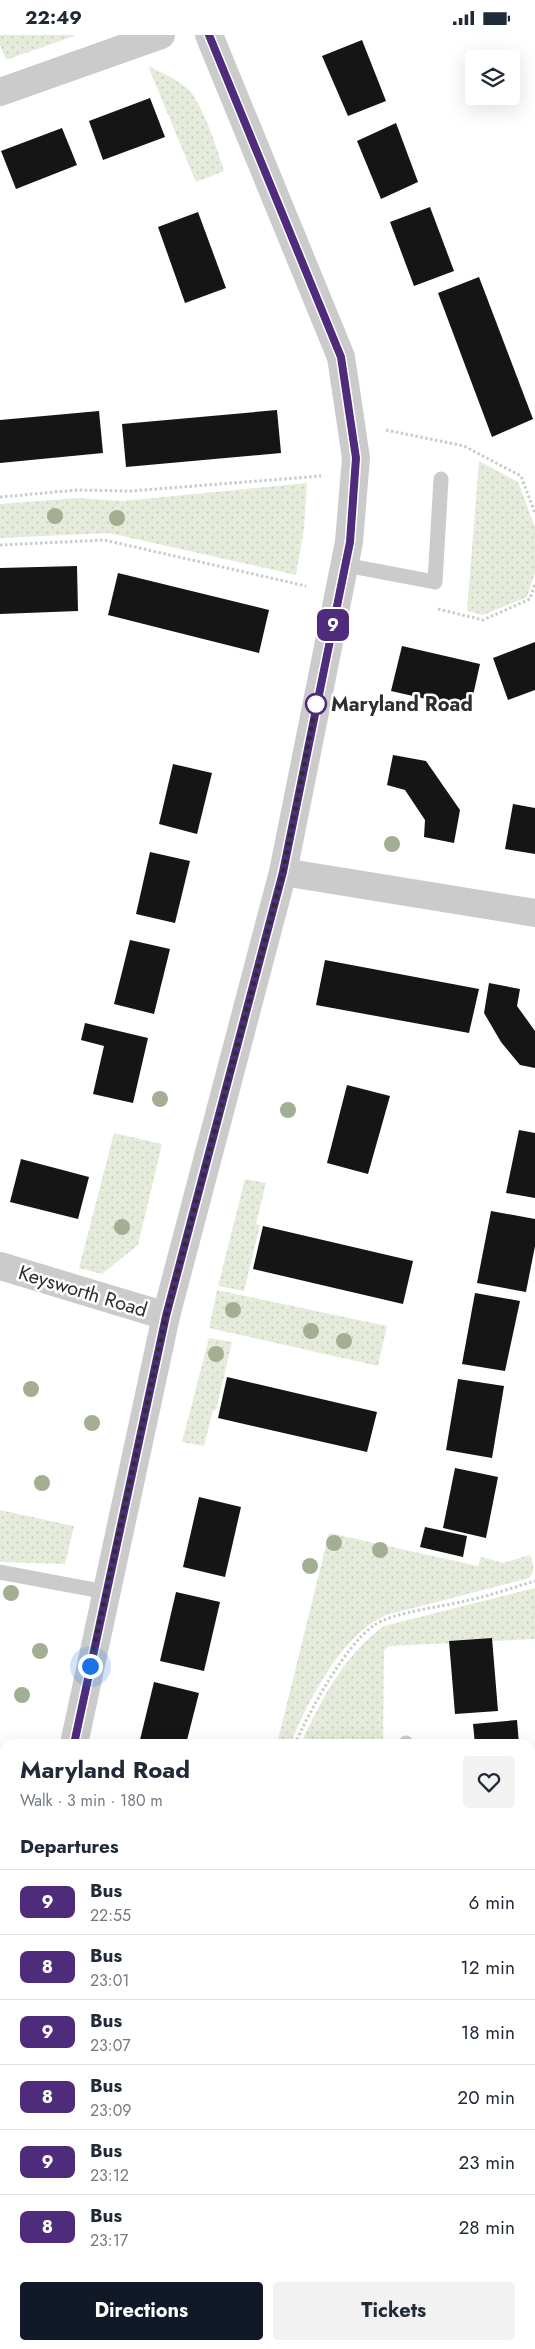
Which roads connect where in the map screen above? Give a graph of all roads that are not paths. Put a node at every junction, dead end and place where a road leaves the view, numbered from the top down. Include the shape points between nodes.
1 (161, 35) edge
2 (209, 35) edge
3 (0, 92) edge
4 (442, 479) dead end
5 (345, 565) junction
6 (283, 872) junction
7 (535, 913) edge
8 (0, 1266) edge
9 (166, 1316) junction
10 (0, 1572) edge
11 (106, 1592) junction
12 (75, 1739) edge

1 - 3 street
2 - 5 street via 341,357 356,458 350,542
4 - 5 lane via 435,582
5 - 6 street
6 - 7 street
6 - 9 street
8 - 9 street, Keysworth Road
9 - 11 street
10 - 11 lane
11 - 12 street

